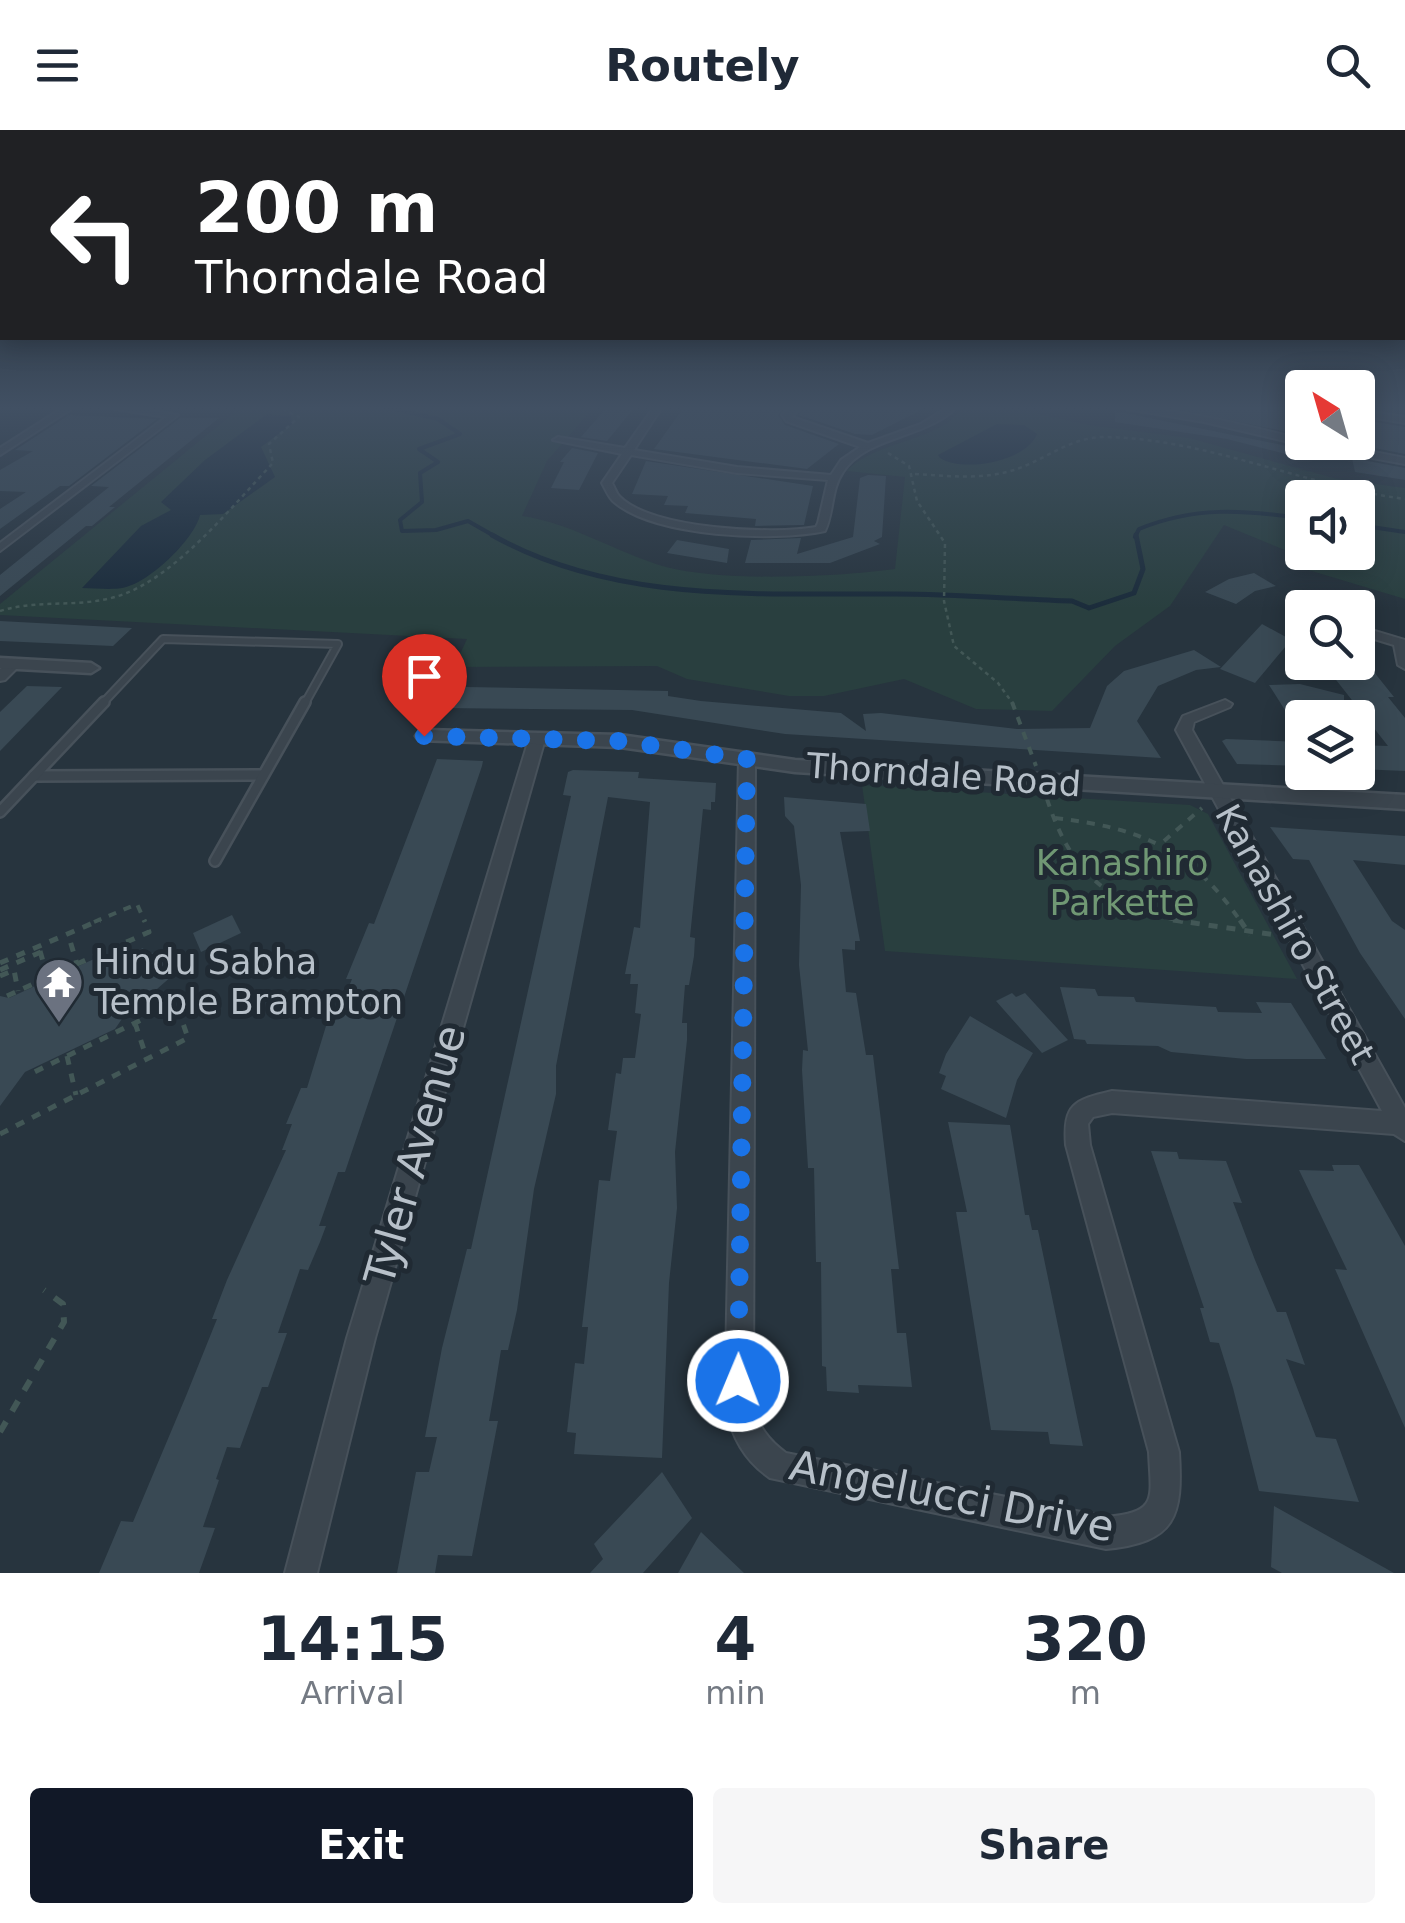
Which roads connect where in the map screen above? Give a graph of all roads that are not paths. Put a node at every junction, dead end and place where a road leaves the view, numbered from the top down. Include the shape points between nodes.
1 (96, 474) edge
2 (612, 474) edge
3 (789, 474) edge
4 (837, 474) edge
5 (834, 478) junction
6 (0, 548) edge
7 (1375, 635) edge
8 (1402, 643) edge
9 (7, 663) edge
10 (1405, 665) edge
11 (91, 668) dead end
12 (0, 677) edge
13 (1225, 704) dead end
14 (424, 736) dead end
15 (537, 739) junction
16 (747, 759) junction
17 (34, 776) junction
18 (263, 776) junction
19 (1214, 790) junction
20 (1405, 802) edge
21 (0, 812) edge
22 (214, 861) dead end
23 (1403, 1127) edge
24 (301, 1573) edge

1 - 6 street
2 - 5 street via 612,496 655,518 724,533 820,530
3 - 5 street
4 - 5 street
7 - 8 street
8 - 10 street
9 - 11 street
9 - 12 street
13 - 19 street, Kanashiro Street via 1188,719 1184,730
14 - 15 street, Thorndale Road
15 - 16 street, Thorndale Road via 640,743
15 - 24 street, Tyler Avenue via 362,1338
16 - 19 street, Thorndale Road
16 - 23 street, Angelucci Drive via 738,1406 758,1454 781,1466 1106,1533 1140,1532 1158,1519 1166,1495 1164,1452 1076,1121 1086,1108 1112,1102
17 - 18 lane
17 - 18 lane via 163,640 338,644
17 - 21 lane
18 - 22 lane
19 - 20 street, Thorndale Road
19 - 23 street, Kanashiro Street

